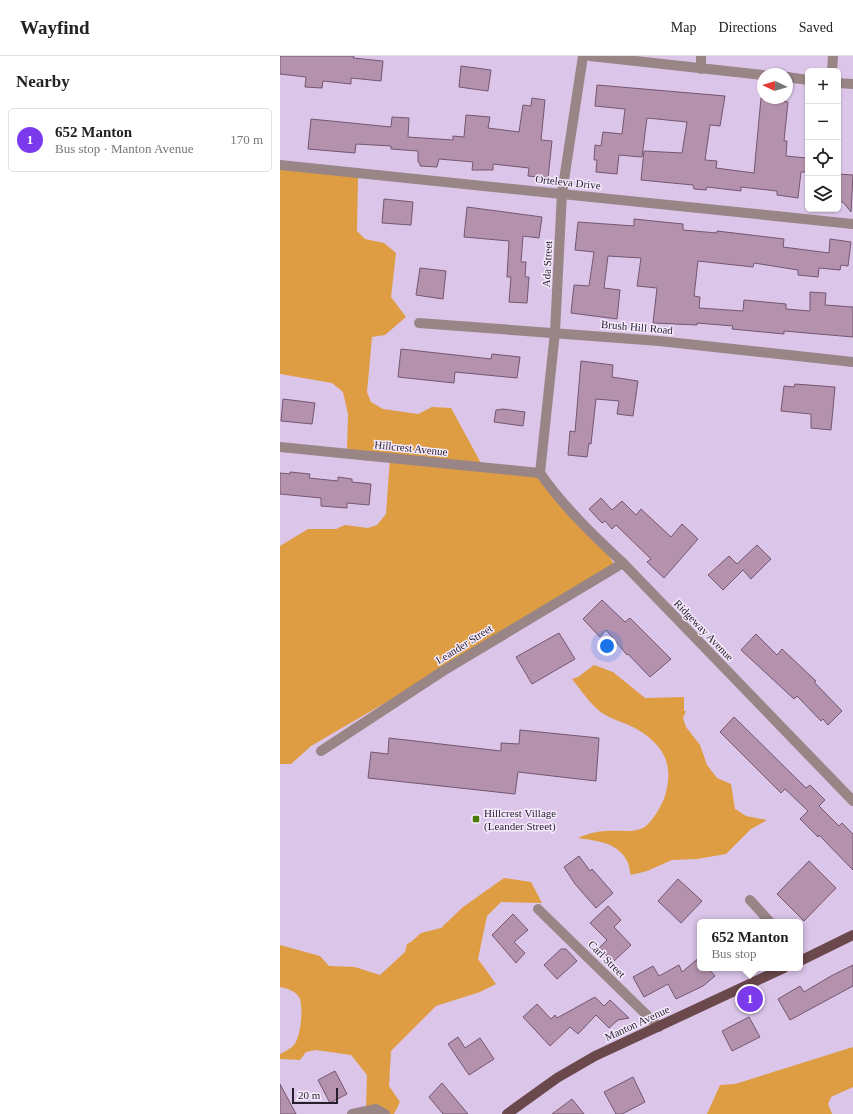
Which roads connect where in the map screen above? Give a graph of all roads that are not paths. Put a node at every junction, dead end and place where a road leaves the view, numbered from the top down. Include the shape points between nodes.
1 (583, 56) edge
2 (590, 56) edge
3 (701, 56) edge
4 (833, 56) edge
5 (832, 68) edge
6 (701, 69) junction
7 (757, 74) edge
8 (793, 78) edge
9 (805, 80) edge
10 (841, 83) edge
11 (853, 84) edge
12 (280, 165) edge
13 (562, 193) junction
14 (853, 224) edge
15 (419, 323) dead end
16 (556, 332) junction
17 (853, 362) edge
18 (280, 447) edge
19 (540, 473) junction
20 (623, 563) junction
21 (321, 751) dead end
22 (853, 801) edge
23 (750, 900) dead end
24 (538, 908) dead end
25 (767, 919) edge
26 (853, 935) edge
27 (803, 957) edge
28 (778, 971) edge
29 (659, 1027) junction
30 (352, 1114) edge
31 (384, 1114) edge
32 (507, 1114) edge

1 - 13 street, Ada Street
2 - 6 street
3 - 6 street
4 - 5 street
6 - 7 street
8 - 9 street
10 - 11 street
12 - 13 street, Orteleva Drive
13 - 14 street, Orteleva Drive
13 - 16 street, Ada Street
15 - 16 street, Brush Hill Road
16 - 17 street, Brush Hill Road
16 - 19 street, Ada Street
18 - 19 street, Hillcrest Avenue
19 - 20 street, Ridgeway Avenue via 551,490
20 - 21 street, Leander Street via 444,671
20 - 22 street, Ridgeway Avenue
23 - 25 street
24 - 29 street, Carl Street
26 - 27 main road
28 - 29 main road, Manton Avenue
29 - 32 main road, Manton Avenue via 577,1065
30 - 31 street via 376,1109

